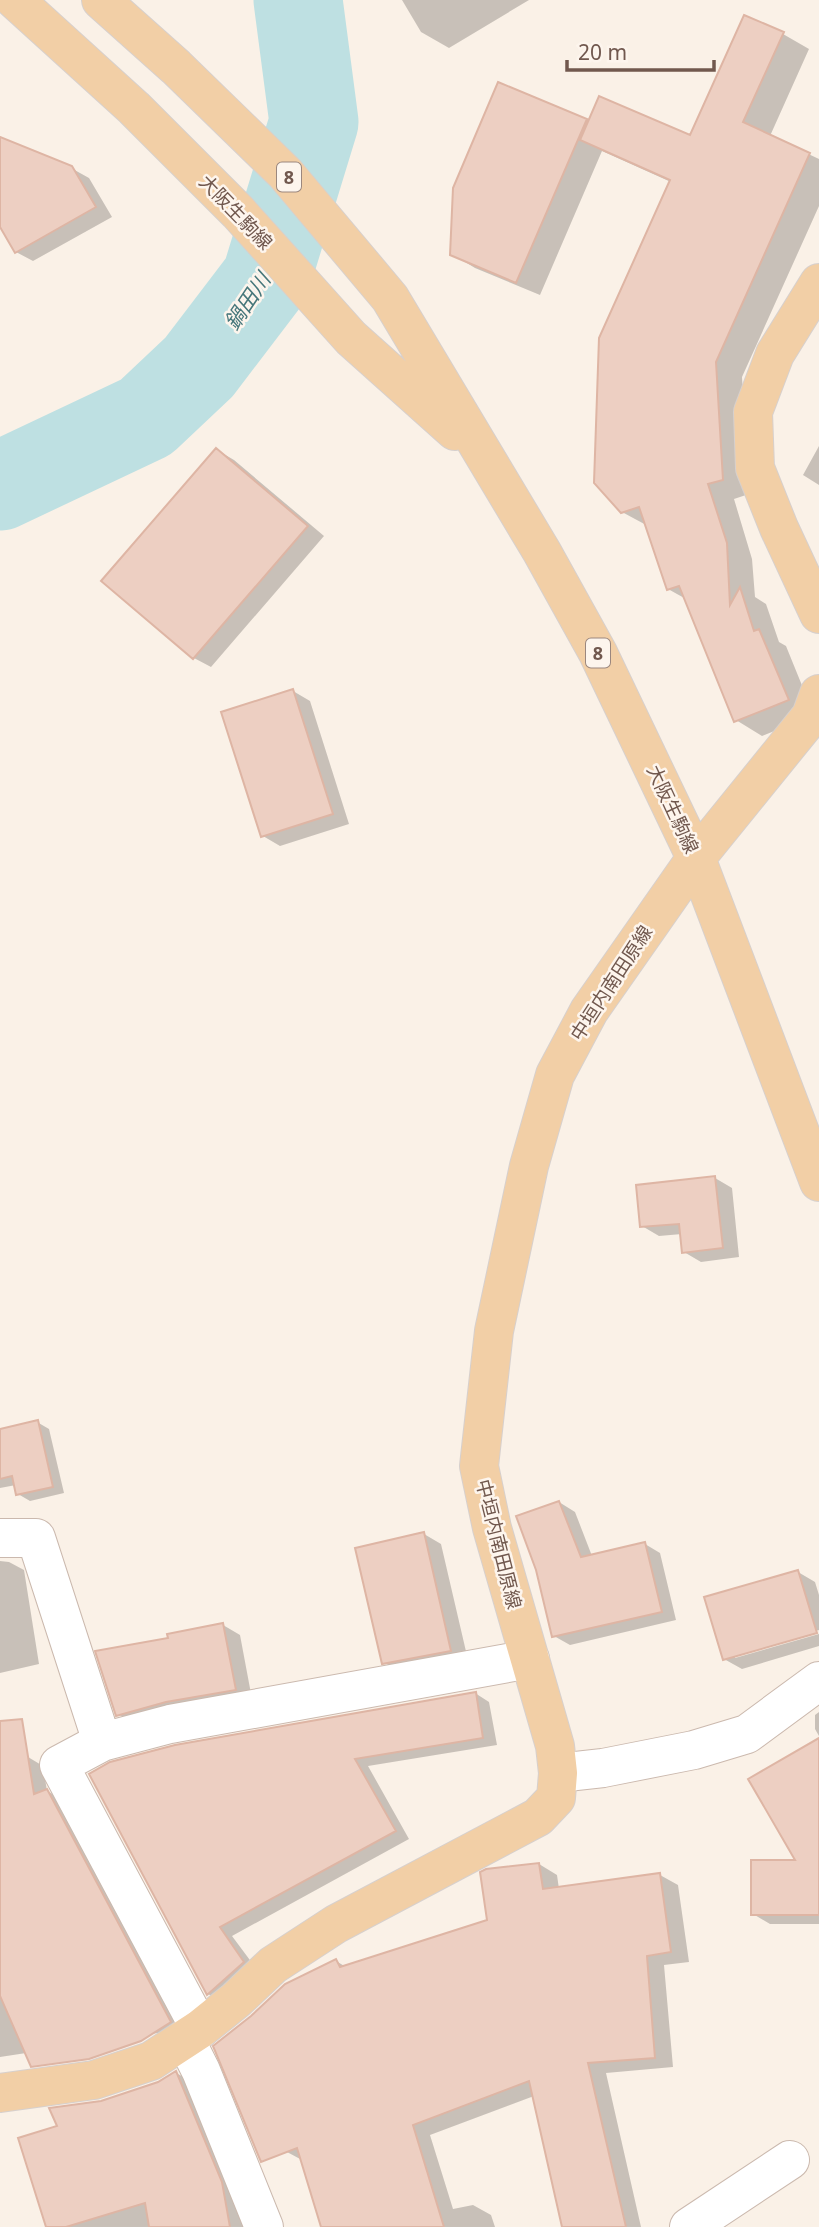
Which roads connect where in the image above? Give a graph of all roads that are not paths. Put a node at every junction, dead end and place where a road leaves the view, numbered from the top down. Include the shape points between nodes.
1 (15, 0) edge
2 (101, 0) edge
3 (819, 283) edge
4 (483, 456) junction
5 (819, 614) edge
6 (819, 694) edge
7 (696, 858) junction
8 (819, 1182) edge
9 (0, 1538) edge
10 (530, 1659) junction
11 (819, 1681) edge
12 (102, 1742) junction
13 (558, 1773) junction
14 (192, 2034) junction
15 (0, 2093) edge
16 (790, 2160) dead end
17 (264, 2227) edge
18 (689, 2227) edge

1 - 4 main road, 大阪生駒線 / 8 via 134,108 238,212 351,338
2 - 4 main road, 大阪生駒線 / 8 via 285,173 390,298
3 - 5 main road via 775,354 753,412 755,468
4 - 7 main road, 大阪生駒線 / 8 via 598,653
6 - 7 main road, 中垣内南田原線 via 811,716
7 - 8 main road, 大阪生駒線 / 8
7 - 10 main road, 中垣内南田原線 via 589,1011 555,1075 507,1268 494,1331 479,1466
9 - 12 street via 36,1538
10 - 12 street via 170,1724
10 - 13 main road, 中垣内南田原線 via 555,1746
11 - 13 street via 747,1734 694,1750
12 - 14 street via 60,1765
13 - 14 main road, 中垣内南田原線 via 556,1798 538,1818 336,1924 273,1965
14 - 15 main road, 中垣内南田原線 via 151,2061 94,2080
14 - 17 street via 201,2071
16 - 18 street

